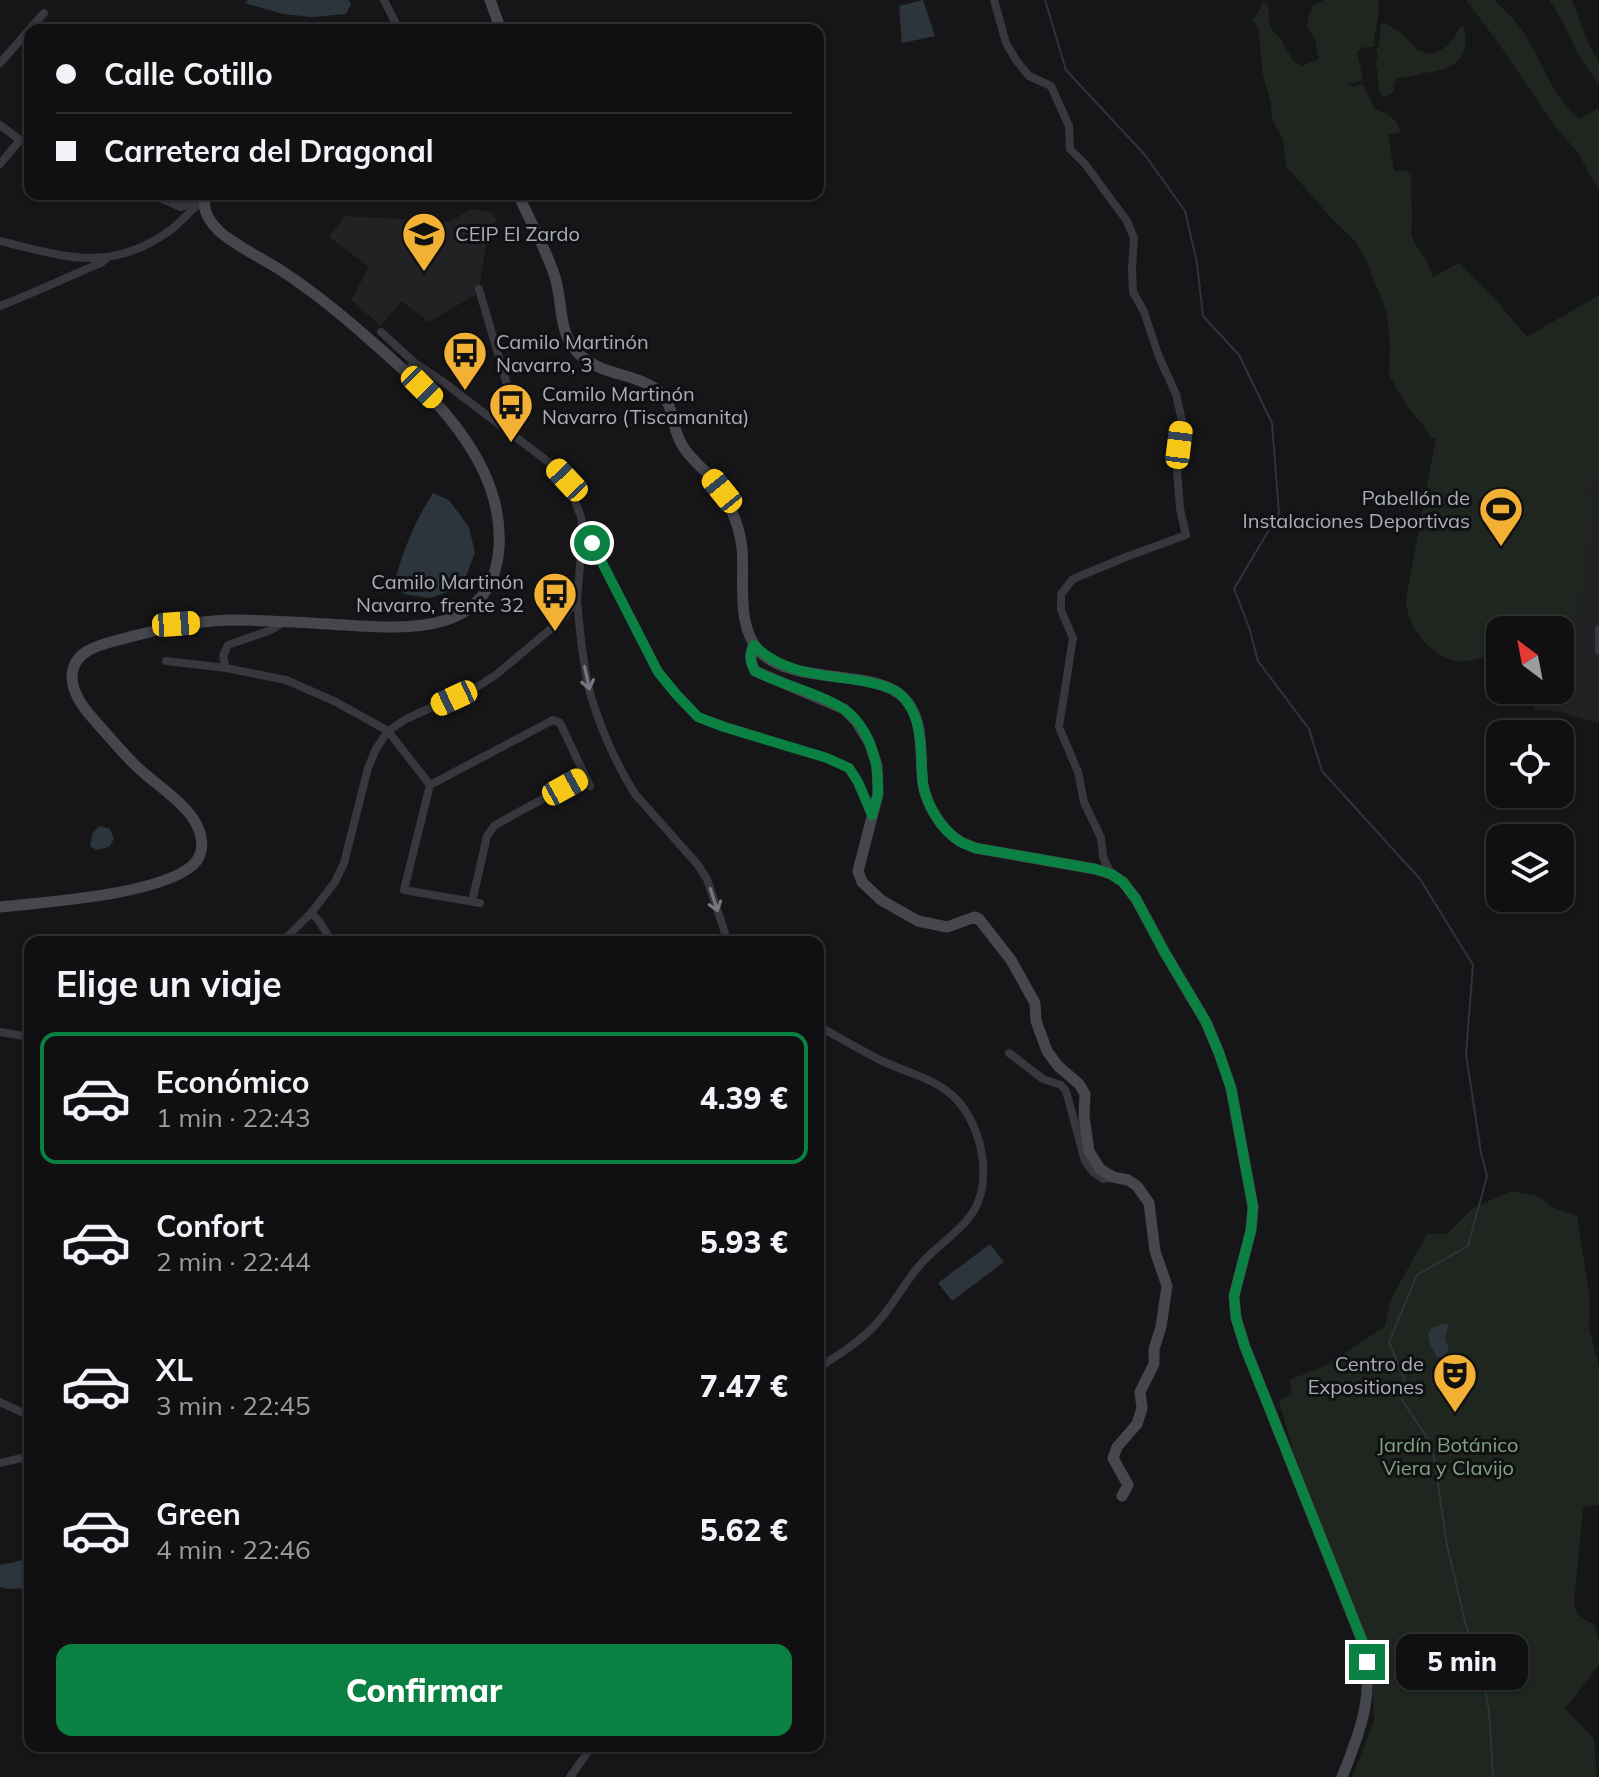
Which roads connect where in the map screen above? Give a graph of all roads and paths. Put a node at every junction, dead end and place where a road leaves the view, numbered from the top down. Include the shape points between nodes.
1 (384, 0) edge
2 (490, 0) edge
3 (994, 0) edge
4 (44, 13) dead end
5 (34, 24) edge
6 (396, 24) edge
7 (499, 24) edge
8 (24, 36) edge
9 (0, 63) edge
10 (0, 125) edge
11 (24, 140) edge
12 (24, 143) edge
13 (0, 164) edge
14 (164, 200) edge
15 (195, 200) edge
16 (199, 200) edge
17 (204, 200) edge
18 (521, 200) edge
19 (0, 241) edge
20 (106, 259) junction
21 (479, 289) dead end
22 (0, 306) edge
23 (381, 332) dead end
24 (410, 367) junction
25 (513, 436) junction
26 (583, 531) junction
27 (577, 600) junction
28 (285, 621) junction
29 (1599, 629) edge
30 (754, 645) junction
31 (1599, 651) edge
32 (166, 661) dead end
33 (226, 668) junction
34 (388, 731) junction
35 (585, 776) junction
36 (430, 785) junction
37 (590, 786) dead end
38 (872, 815) junction
39 (1111, 874) junction
40 (0, 907) edge
41 (311, 913) junction
42 (288, 936) edge
43 (328, 936) edge
44 (726, 936) edge
45 (824, 1029) edge
46 (0, 1032) edge
47 (24, 1036) edge
48 (1009, 1053) dead end
49 (1113, 1177) junction
50 (824, 1364) edge
51 (0, 1402) edge
52 (24, 1413) edge
53 (24, 1457) edge
54 (0, 1463) edge
55 (1122, 1496) dead end
56 (588, 1752) edge
57 (570, 1777) edge
58 (1342, 1777) edge

1 - 6 street
2 - 7 street
3 - 39 street via 1016,60 1029,76 1051,86 1069,126 1070,149 1127,221 1134,238 1133,292 1182,421 1177,469 1186,535 1073,579 1061,594 1061,610 1073,638 1059,727
4 - 5 street
8 - 9 street
10 - 11 street
12 - 13 street
14 - 15 street via 181,207
16 - 20 street via 172,228
17 - 24 street via 220,232 323,299
18 - 30 street via 554,274 572,347 590,363 654,387 664,396 682,445 722,491 742,546 744,606
19 - 20 street via 71,258
20 - 22 street
21 - 25 street via 518,422
23 - 24 street
24 - 25 street via 442,381
24 - 28 street via 457,427 495,503 498,562 487,590 473,607 431,625
25 - 26 street via 567,480
26 - 27 street
26 - 38 street via 658,672 698,717 849,768
27 - 34 street via 497,674
27 -> 44 street via 594,704 626,781 698,865
28 - 33 street via 228,645 223,656
28 - 40 street via 176,624 92,647 77,660 73,689 83,707 130,761 194,819 203,850 195,864 146,886
29 - 31 street
30 - 38 street via 750,655 755,671 835,704 856,721 877,765
30 - 39 street via 781,665 882,685 902,695 914,711 920,735 924,788 933,810 959,841
32 - 33 street
33 - 34 street via 286,680
34 - 36 street
34 - 41 street via 368,768 344,863
35 - 36 street via 560,723 553,720
35 - 36 street via 495,825 487,836 476,902 404,890
35 - 37 street
38 - 49 street via 858,871 862,882 918,921 947,927 979,919 1035,1003 1047,1051 1085,1094 1089,1151 1100,1169
39 - 58 street via 1136,899 1206,1022 1231,1088 1253,1207 1234,1296 1236,1318 1367,1662 1363,1723
41 - 42 street
41 - 43 street
45 - 50 street via 940,1085 958,1101 982,1148 983,1179 970,1217 920,1264 877,1324
46 - 47 street
48 - 49 street via 1043,1079 1061,1085 1085,1161 1103,1179
49 - 55 street via 1137,1186 1149,1203 1155,1251 1167,1286 1137,1424 1113,1458 1128,1485
51 - 52 street
53 - 54 street
56 - 57 street

